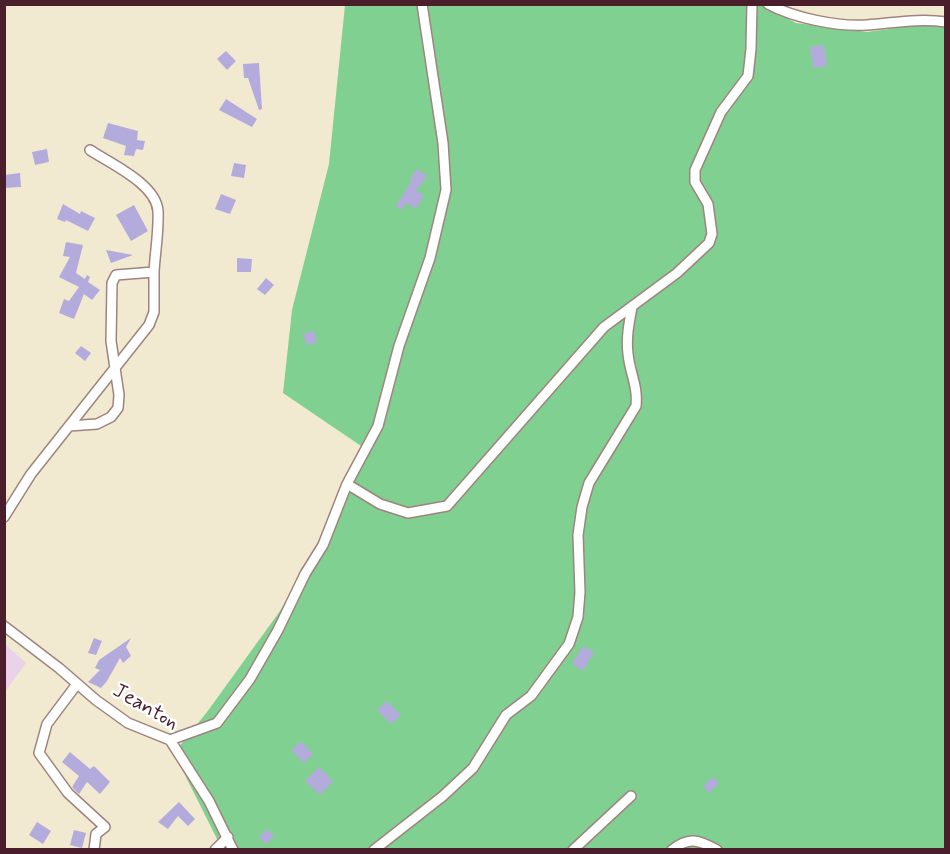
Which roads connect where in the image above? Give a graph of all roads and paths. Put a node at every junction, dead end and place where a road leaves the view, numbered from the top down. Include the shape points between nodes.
1 (422, 4) edge
2 (752, 4) edge
3 (768, 4) edge
4 (945, 22) edge
5 (90, 150) dead end
6 (154, 272) junction
7 (632, 307) junction
8 (115, 369) junction
9 (69, 426) junction
10 (346, 484) junction
11 (4, 517) edge
12 (4, 627) edge
13 (77, 684) junction
14 (170, 740) junction
15 (631, 796) dead end
16 (228, 837) junction
17 (94, 849) edge
18 (215, 849) edge
19 (233, 849) edge
20 (374, 849) edge
21 (573, 849) edge
22 (672, 849) edge
23 (717, 849) edge

1 - 10 street via 443,143 446,190 430,258 399,346 378,426
2 - 7 street via 748,76 722,112 695,170 695,182 708,204 710,243
3 - 4 street via 796,16 840,23 865,25 927,19
5 - 6 street via 147,188 155,199 158,210
6 - 8 street via 152,318
6 - 8 street via 116,275 112,283 111,341
7 - 10 street via 604,327 447,506 408,513 380,504
7 - 20 street via 626,336 636,406 589,483 582,507 578,617 569,644 531,696 506,715 473,768
8 - 9 street
8 - 9 street via 119,403 111,417 97,424
9 - 11 street via 31,474
10 - 14 street via 323,545 250,679 217,723
12 - 13 street, Jeanton
13 - 14 street, Jeanton via 128,723
13 - 17 street via 47,724 39,753 68,793 105,827 96,834
14 - 16 street, Jeanton
15 - 21 street
16 - 18 street
16 - 19 street, Jeanton
22 - 23 street via 694,840

